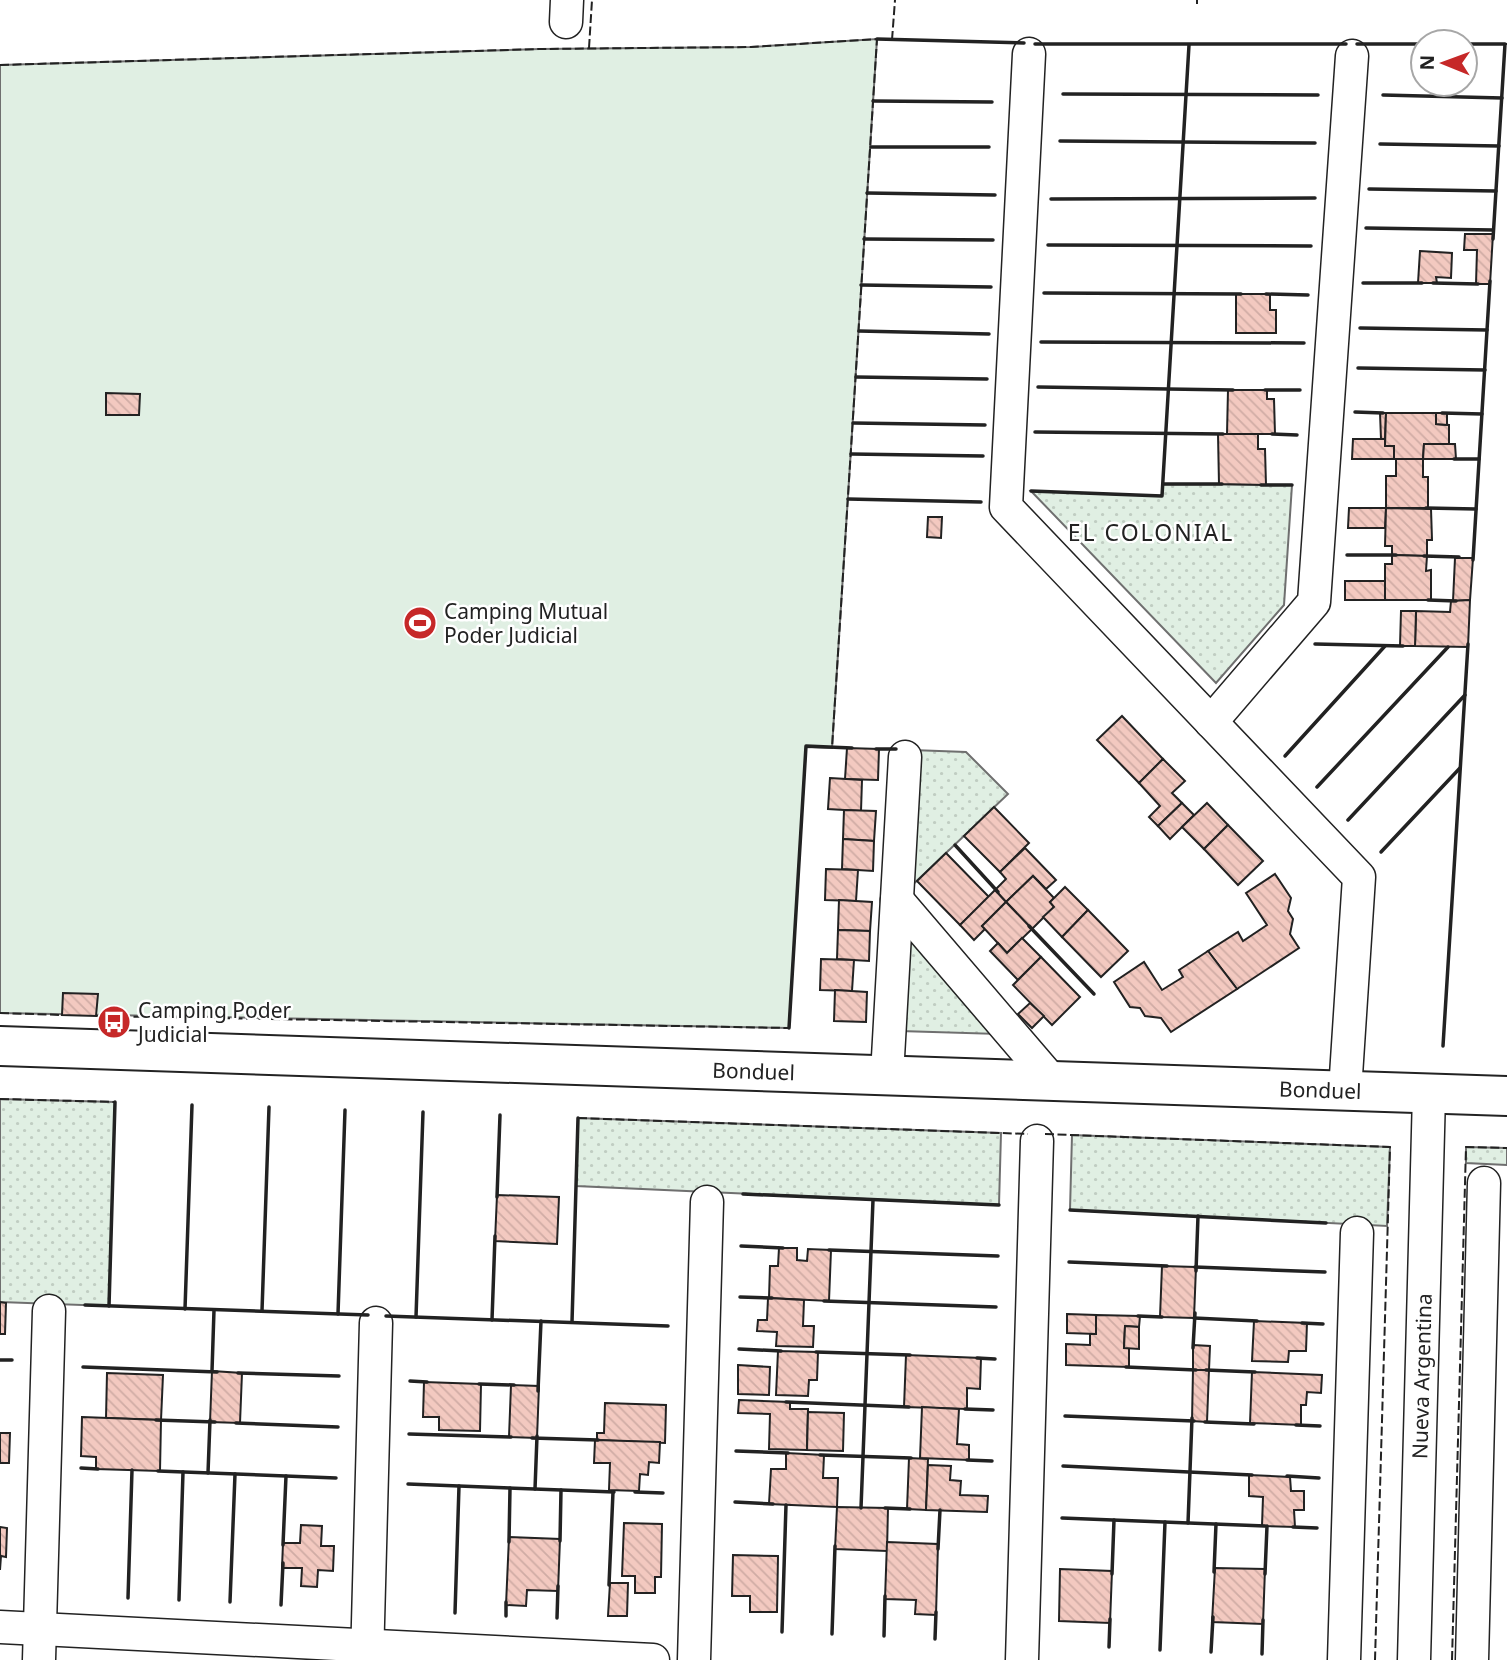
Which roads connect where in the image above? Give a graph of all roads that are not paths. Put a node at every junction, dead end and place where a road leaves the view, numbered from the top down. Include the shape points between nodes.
1 (1029, 54) dead end
2 (1352, 56) dead end
3 (1210, 722) junction
4 (905, 757) dead end
5 (897, 900) junction
6 (0, 1046) edge
7 (887, 1075) junction
8 (1052, 1081) junction
9 (1345, 1091) junction
10 (1429, 1094) junction
11 (1507, 1096) edge
12 (1037, 1141) dead end
13 (1485, 1183) dead end
14 (707, 1202) dead end
15 (1356, 1233) dead end
16 (49, 1311) dead end
17 (376, 1323) dead end
18 (0, 1627) edge
19 (40, 1645) edge
20 (367, 1653) edge
21 (653, 1660) edge
22 (694, 1660) edge
23 (1022, 1660) edge
24 (1344, 1660) edge
25 (1414, 1660) edge
26 (1472, 1660) edge

1 - 3 street via 1006,507
2 - 3 street via 1314,602
3 - 9 street via 1359,877
4 - 5 street
5 - 7 street
5 - 8 street
6 - 7 main road, Bonduel
7 - 8 main road, Bonduel
8 - 9 main road, Bonduel
9 - 10 main road, Bonduel
10 - 11 main road, Bonduel
10 - 25 street, Nueva Argentina
12 - 23 street
13 - 26 street
14 - 22 street
15 - 24 street
16 - 19 street
17 - 20 street
18 - 19 street
19 - 20 street
20 - 21 street

